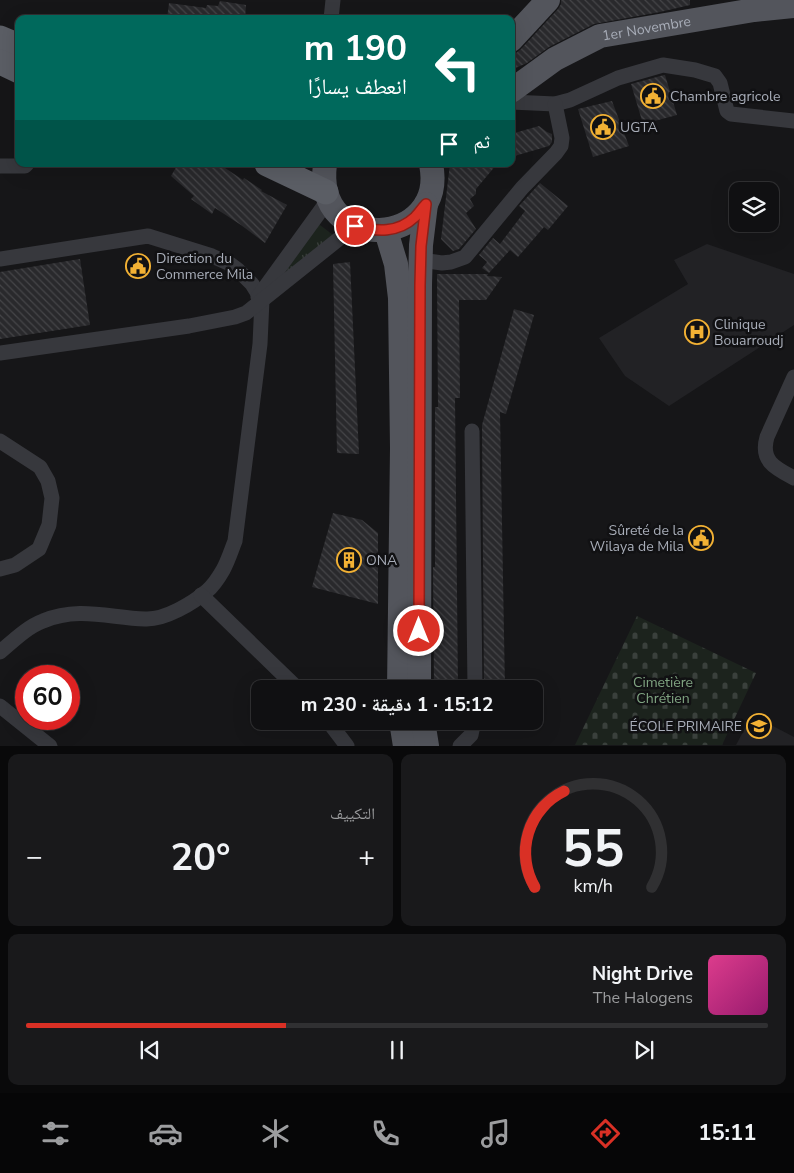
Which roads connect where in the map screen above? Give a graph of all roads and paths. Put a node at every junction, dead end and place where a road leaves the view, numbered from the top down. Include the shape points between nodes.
1 (333, 0) edge
2 (548, 0) edge
3 (794, 6) edge
4 (331, 15) edge
5 (515, 36) edge
6 (0, 38) edge
7 (15, 44) edge
8 (0, 62) edge
9 (15, 69) edge
10 (515, 91) edge
11 (515, 94) edge
12 (555, 104) junction
13 (794, 121) edge
14 (0, 166) edge
15 (15, 166) edge
16 (273, 167) edge
17 (325, 167) edge
18 (435, 167) edge
19 (327, 195) junction
20 (426, 204) junction
21 (355, 226) junction
22 (386, 230) junction
23 (0, 259) edge
24 (421, 260) junction
25 (261, 298) junction
26 (0, 353) edge
27 (794, 377) edge
28 (472, 431) dead end
29 (0, 441) edge
30 (794, 478) edge
31 (0, 569) edge
32 (201, 595) junction
33 (0, 652) edge
34 (289, 680) edge
35 (399, 680) edge
36 (419, 680) edge
37 (475, 680) edge
38 (0, 706) edge
39 (335, 730) edge
40 (402, 730) edge
41 (425, 730) edge
42 (472, 730) edge
43 (50, 746) edge
44 (347, 746) edge
45 (405, 746) edge
46 (427, 746) edge
47 (460, 746) edge

1 - 4 street
2 - 5 main road
3 - 10 main road, 1er Novembre via 600,36 555,59
6 - 7 highway
8 - 9 highway
11 - 12 street
12 - 13 street via 618,78 662,65 715,76 727,111 731,114
12 - 24 street via 562,138 556,153 522,188 465,257 442,263
14 - 15 street
16 - 19 highway
17 - 19 main road
18 - 20 main road
19 - 21 main road via 332,206
19 - 25 street
20 - 22 main road via 402,226
20 - 24 main road
21 - 22 main road
21 - 25 street
22 - 35 main road via 396,264 400,298
23 - 25 street via 148,236 230,264 246,277
24 - 36 main road
25 - 26 street via 246,313 235,317
25 - 32 street via 260,344 235,541 224,569
27 - 30 street via 765,445 770,462
28 - 37 street
29 - 31 street via 40,467 52,498 49,525 39,549 15,565
32 - 33 street via 165,616 147,619 88,613 59,616 23,632
32 - 34 street
38 - 43 street
39 - 44 street
40 - 45 main road
41 - 46 main road
42 - 47 street

